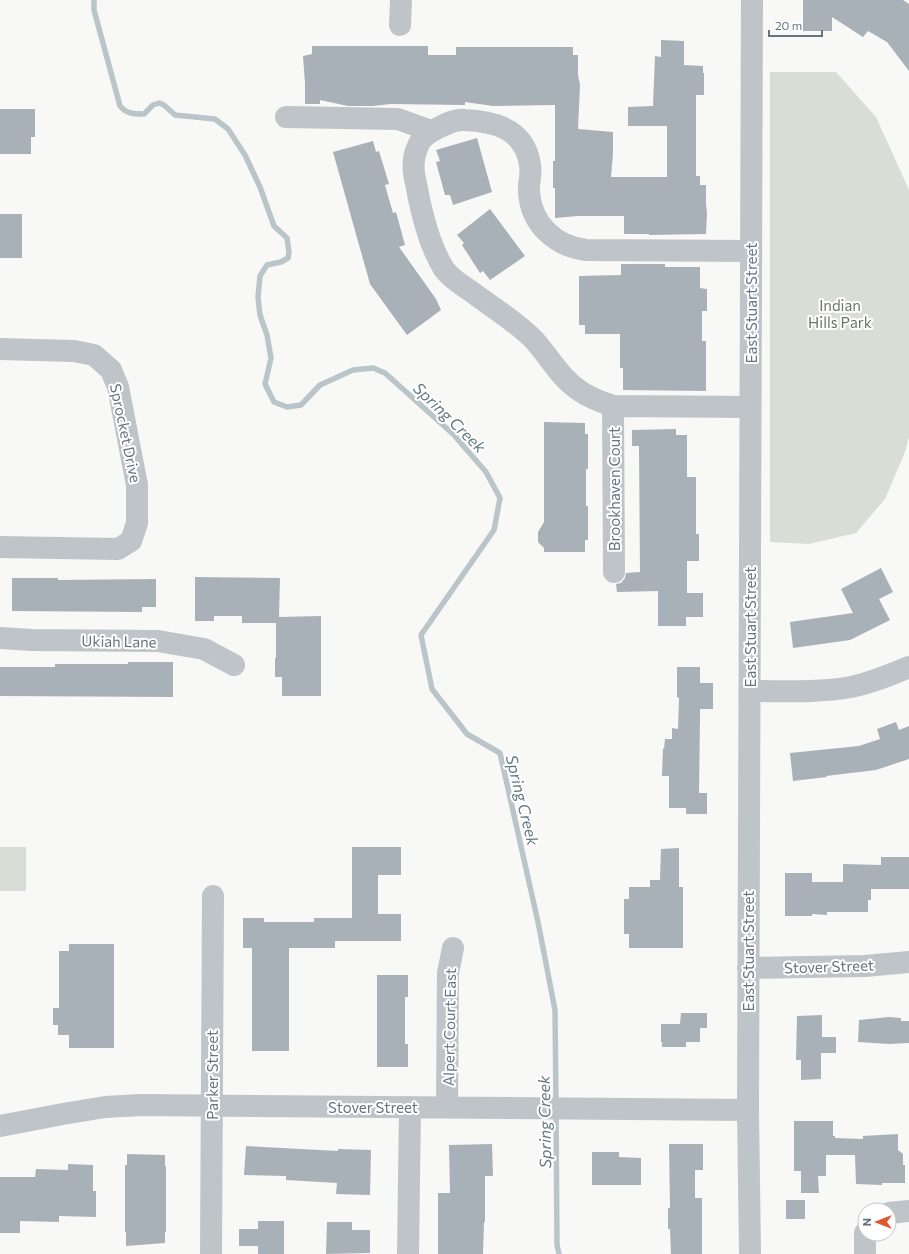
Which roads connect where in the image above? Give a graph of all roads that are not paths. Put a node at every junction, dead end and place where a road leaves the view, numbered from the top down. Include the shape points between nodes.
1 (400, 0) edge
2 (752, 0) edge
3 (400, 25) dead end
4 (286, 117) dead end
5 (431, 131) junction
6 (751, 251) junction
7 (0, 350) edge
8 (613, 406) junction
9 (750, 407) junction
10 (0, 547) edge
11 (614, 572) dead end
12 (0, 638) edge
13 (234, 665) dead end
14 (909, 667) edge
15 (750, 691) junction
16 (213, 896) dead end
17 (453, 948) dead end
18 (909, 962) edge
19 (748, 968) junction
20 (212, 1106) junction
21 (410, 1107) junction
22 (447, 1107) junction
23 (748, 1110) junction
24 (0, 1126) edge
25 (909, 1211) edge
26 (897, 1212) edge
27 (865, 1242) edge
28 (211, 1254) edge
29 (408, 1254) edge
30 (750, 1254) edge
31 (864, 1254) edge

1 - 3 street
2 - 6 street, East Stuart Street
4 - 5 street via 398,119
5 - 6 street via 446,123 462,120 494,123 517,136 526,150 531,166 529,192 532,209 548,234 562,244 586,250
5 - 8 street via 418,145 414,158 414,173 430,237 445,270 456,281 518,325 566,380 579,391
6 - 9 street, East Stuart Street
7 - 10 street, Sprocket Drive via 74,351 94,355 111,370 118,387 137,486 137,523 130,541 118,549
8 - 9 street
8 - 11 street, Brookhaven Court
9 - 15 street, East Stuart Street
12 - 13 street, Ukiah Lane via 158,641 204,649
14 - 15 street via 851,687 815,691
15 - 19 street, East Stuart Street
16 - 20 street, Parker Street
17 - 22 street, Alpert Court East via 448,972
18 - 19 street, Stover Street via 865,966
19 - 23 street, East Stuart Street
20 - 21 street, Stover Street
20 - 24 street, Stover Street via 105,1107
20 - 28 street, Parker Street
21 - 22 street, Stover Street
21 - 29 street
22 - 23 street, Stover Street
23 - 30 street, East Stuart Street
25 - 26 street
27 - 31 street

